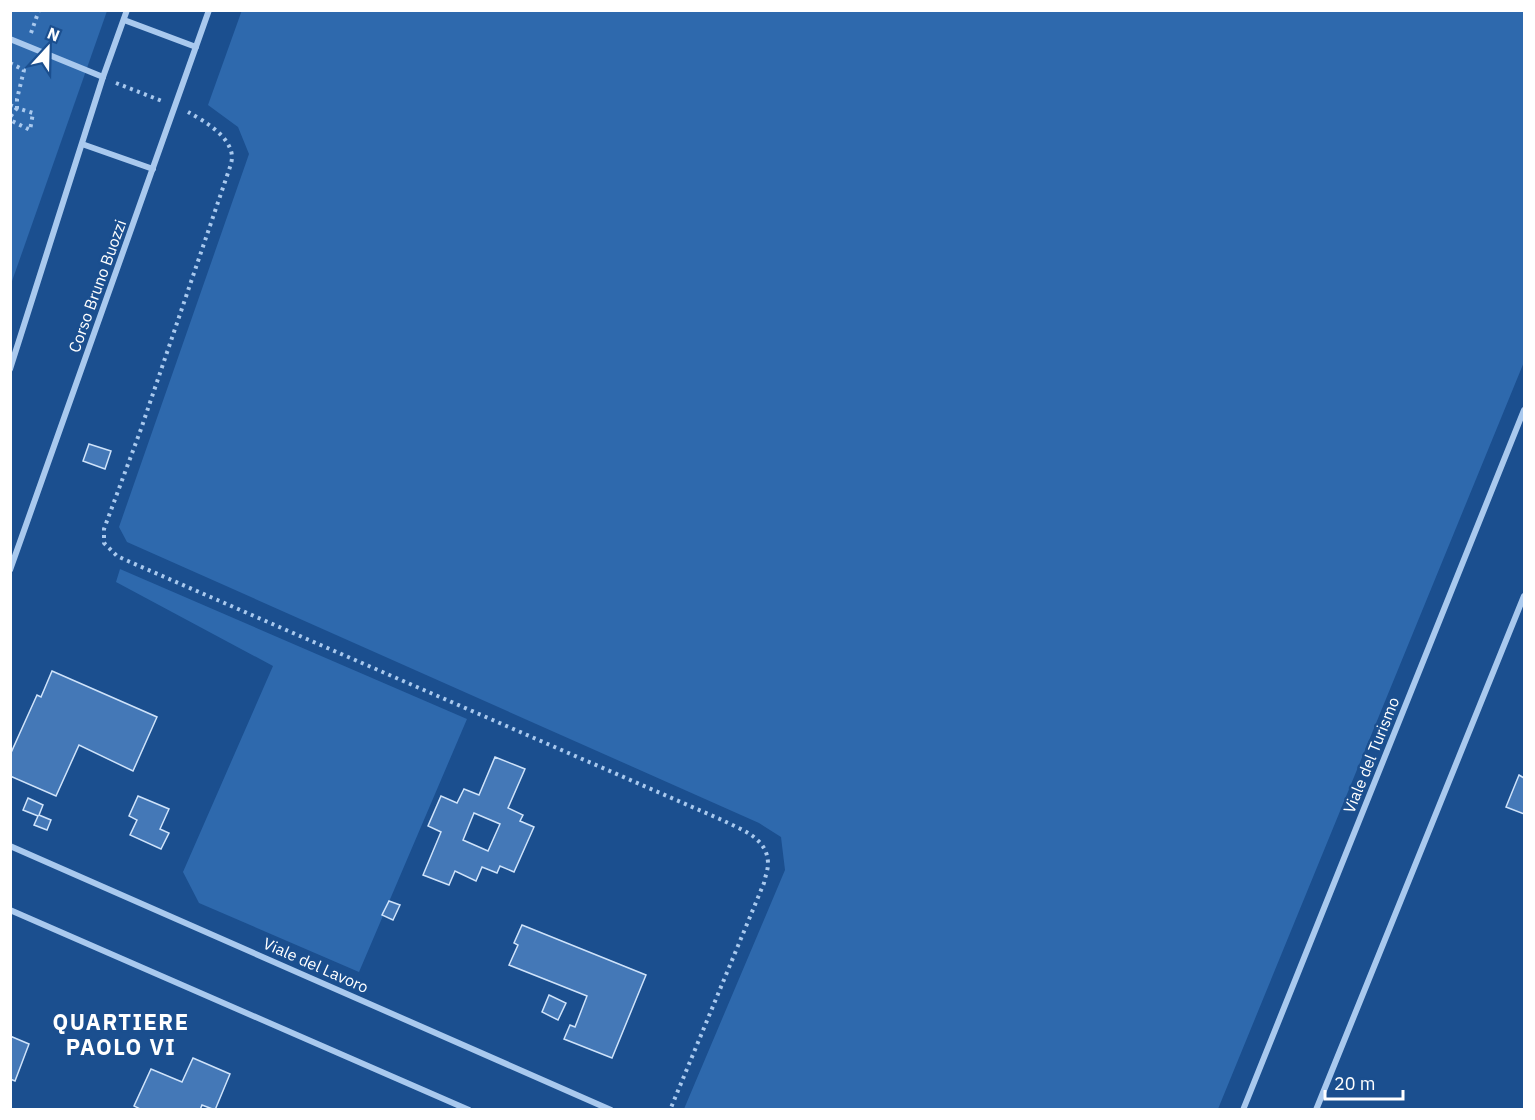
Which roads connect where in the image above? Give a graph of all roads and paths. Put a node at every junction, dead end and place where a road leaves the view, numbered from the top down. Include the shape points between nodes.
1 (39, 10) edge
2 (127, 10) edge
3 (209, 10) edge
4 (124, 20) junction
5 (10, 39) edge
6 (27, 45) junction
7 (196, 47) junction
8 (10, 63) edge
9 (103, 77) junction
10 (10, 105) edge
11 (175, 106) junction
12 (17, 108) junction
13 (10, 119) edge
14 (82, 144) junction
15 (10, 168) edge
16 (153, 169) junction
17 (10, 173) edge
18 (10, 369) edge
19 (1524, 410) edge
20 (10, 570) edge
21 (1524, 596) edge
22 (10, 846) edge
23 (10, 910) edge
24 (469, 1110) edge
25 (611, 1110) edge
26 (670, 1110) edge
27 (1243, 1110) edge
28 (1316, 1110) edge

1 - 6 path
2 - 4 street
3 - 7 street, Corso Bruno Buozzi
4 - 7 street
4 - 9 street
5 - 6 street
6 - 9 street
7 - 11 street, Corso Bruno Buozzi
8 - 12 path via 24,70
9 - 11 path
9 - 14 street
10 - 12 path
11 - 16 street, Corso Bruno Buozzi
11 - 26 path via 223,137 232,155 231,167 104,529 104,543 128,561 711,816 760,841 767,855 764,883
12 - 13 path
12 - 13 path via 33,113 30,130
14 - 16 street
14 - 18 street
15 - 17 path
16 - 20 street, Corso Bruno Buozzi
19 - 27 street, Viale del Turismo
21 - 28 street
22 - 25 street, Viale del Lavoro
23 - 24 street

